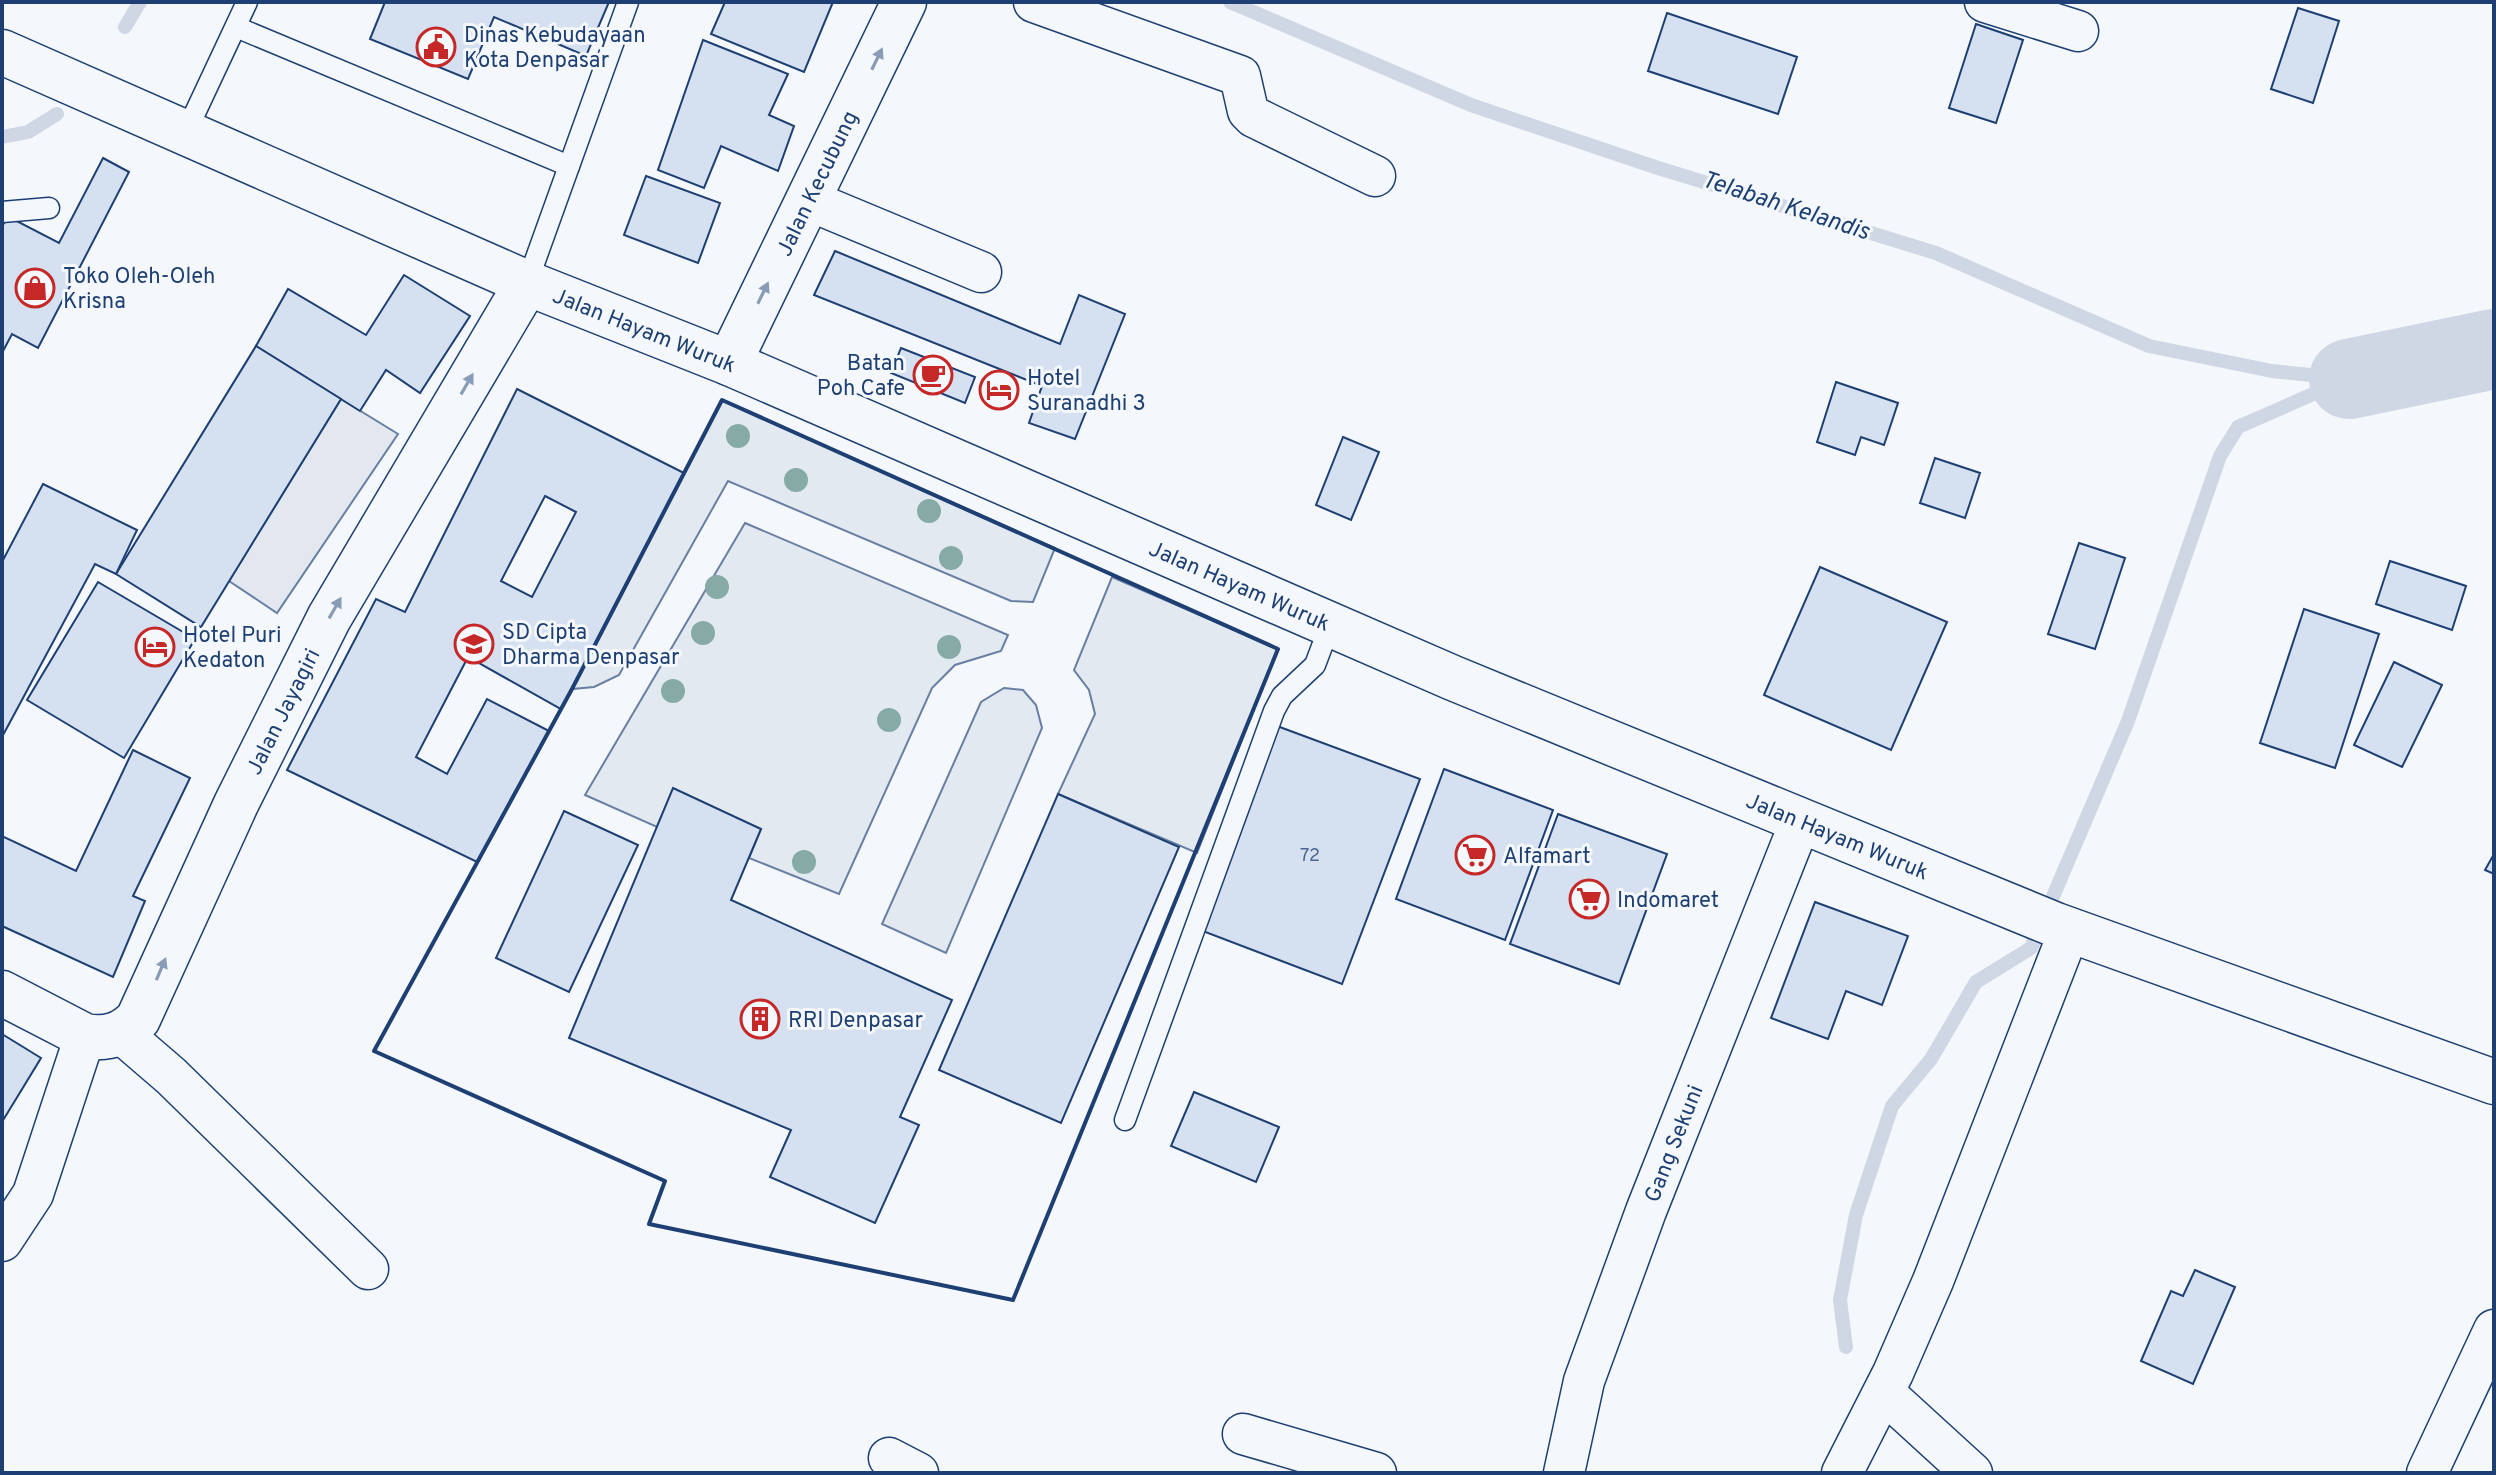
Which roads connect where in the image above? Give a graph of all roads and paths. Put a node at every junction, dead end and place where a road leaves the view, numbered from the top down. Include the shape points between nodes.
1 (247, 2) edge
2 (628, 2) edge
3 (904, 2) edge
4 (1034, 2) edge
5 (1985, 2) edge
6 (236, 27) junction
7 (2078, 31) dead end
8 (17, 58) edge
9 (187, 130) junction
10 (569, 166) junction
11 (1375, 176) dead end
12 (808, 200) junction
13 (49, 208) dead end
14 (2, 212) edge
15 (981, 272) dead end
16 (527, 283) junction
17 (729, 363) junction
18 (1330, 625) junction
19 (1801, 820) junction
20 (2063, 927) junction
21 (2, 993) edge
22 (103, 1035) junction
23 (2494, 1082) edge
24 (1125, 1120) dead end
25 (2, 1241) edge
26 (368, 1269) dead end
27 (2494, 1330) edge
28 (1892, 1386) junction
29 (1243, 1434) dead end
30 (1376, 1473) edge
31 (1564, 1473) edge
32 (1842, 1473) edge
33 (1972, 1473) edge
34 (2427, 1473) edge

1 - 6 lane
2 - 10 lane
12 -> 3 main road, Jalan Kecubung
4 - 11 street via 1240,76 1254,117
5 - 7 street
6 - 9 lane
6 - 10 lane
8 - 9 main road, Jalan Hayam Wuruk
9 - 16 main road, Jalan Hayam Wuruk
10 - 16 lane
12 - 15 street
17 -> 12 main road, Jalan Kecubung
13 - 14 lane
16 - 17 main road, Jalan Hayam Wuruk
22 -> 16 main road, Jalan Jayagiri via 138,1019 329,618
17 - 18 main road, Jalan Hayam Wuruk
18 - 19 main road, Jalan Hayam Wuruk
18 - 24 lane via 1315,665 1282,696 1274,711
19 - 20 main road, Jalan Hayam Wuruk
19 - 31 street, Gang Sekuni via 1589,1367
20 - 23 main road, Jalan Hayam Wuruk
20 - 28 street
21 - 22 main road
22 - 25 street via 33,1194
22 - 26 street via 171,1076
27 - 34 street
28 - 32 street via 1861,1431
28 - 33 street
29 - 30 street

